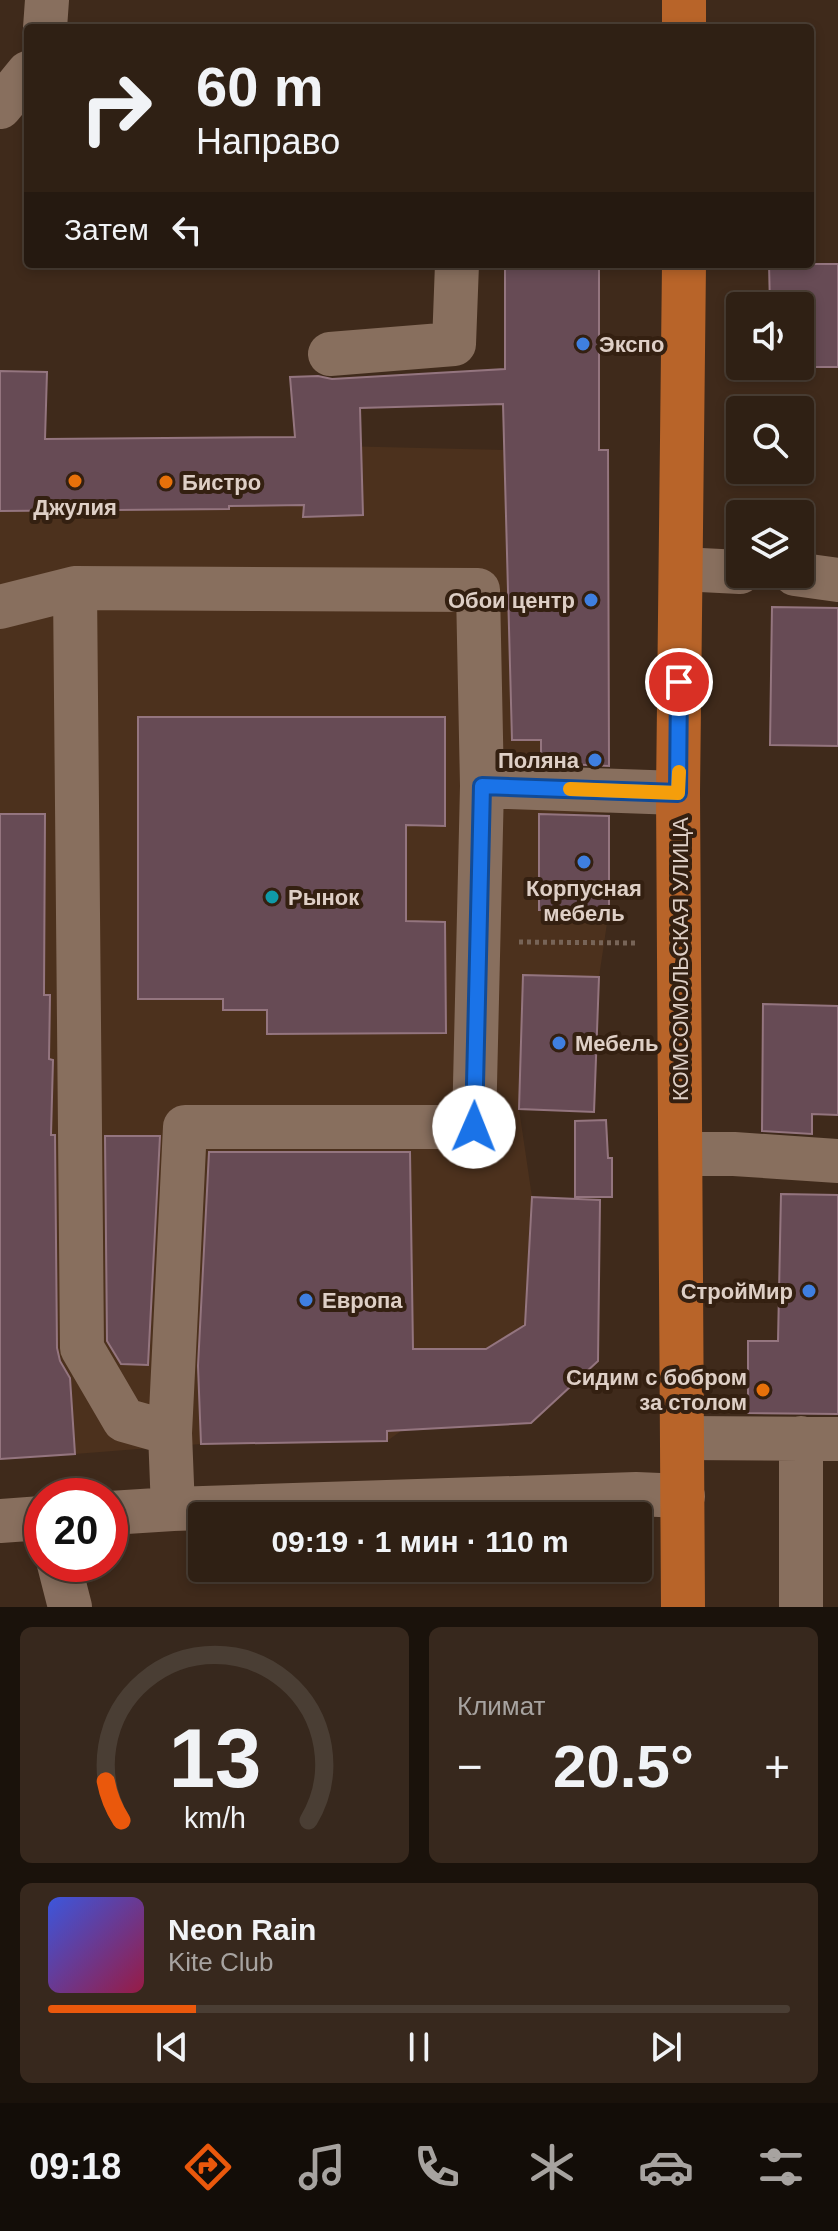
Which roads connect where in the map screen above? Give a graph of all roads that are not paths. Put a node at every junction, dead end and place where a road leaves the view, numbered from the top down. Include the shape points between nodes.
1 (47, 0) edge
2 (684, 0) edge
3 (45, 24) edge
4 (684, 24) edge
5 (24, 78) edge
6 (0, 107) edge
7 (457, 268) edge
8 (684, 268) edge
9 (330, 354) dead end
10 (681, 569) junction
11 (726, 571) edge
12 (814, 577) edge
13 (838, 580) edge
14 (75, 588) junction
15 (0, 607) edge
16 (482, 786) junction
17 (678, 793) junction
18 (681, 1154) junction
19 (838, 1161) edge
20 (170, 1433) junction
21 (683, 1438) junction
22 (819, 1438) edge
23 (683, 1496) junction
24 (173, 1509) junction
25 (128, 1512) edge
26 (24, 1519) edge
27 (0, 1521) edge
28 (64, 1582) edge
29 (70, 1607) edge
30 (683, 1607) edge
31 (801, 1607) edge

1 - 3 street
2 - 4 main road
5 - 6 street
7 - 9 street via 454,344
8 - 10 main road, КОМСОМОЛЬСКАЯ УЛИЦА
10 - 11 street
10 - 17 main road, КОМСОМОЛЬСКАЯ УЛИЦА
12 - 13 street
14 - 15 street
14 - 16 street via 478,590
14 - 20 street via 82,1348 124,1420
16 - 17 street
16 - 20 street via 474,1127 185,1127
17 - 18 main road, КОМСОМОЛЬСКАЯ УЛИЦА
18 - 19 street
18 - 21 main road, КОМСОМОЛЬСКАЯ УЛИЦА
20 - 24 street
21 - 22 street
21 - 23 main road, КОМСОМОЛЬСКАЯ УЛИЦА
22 - 31 street
23 - 24 street
23 - 30 main road, КОМСОМОЛЬСКАЯ УЛИЦА
24 - 25 street
26 - 27 street
28 - 29 street

